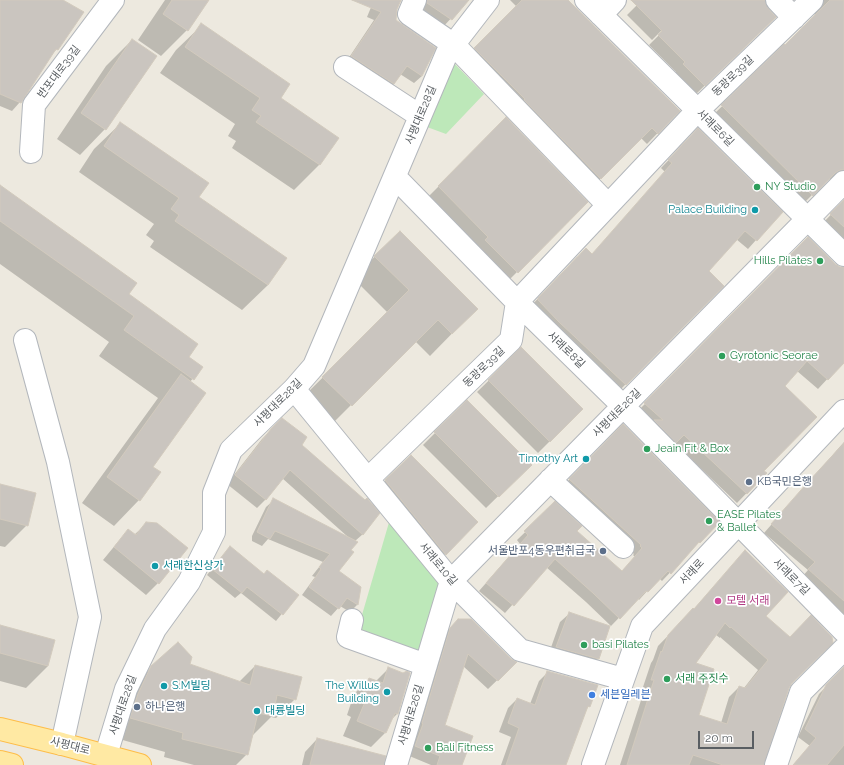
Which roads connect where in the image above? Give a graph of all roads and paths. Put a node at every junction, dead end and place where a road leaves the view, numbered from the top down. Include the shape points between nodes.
1 (415, 0) edge
2 (488, 0) edge
3 (777, 0) edge
4 (812, 0) edge
5 (106, 2) edge
6 (601, 5) edge
7 (794, 18) junction
8 (454, 45) junction
9 (345, 67) dead end
10 (698, 110) junction
11 (420, 116) junction
12 (31, 152) dead end
13 (395, 177) junction
14 (844, 182) edge
15 (608, 205) junction
16 (808, 219) junction
17 (844, 255) edge
18 (516, 302) junction
19 (25, 340) dead end
20 (294, 389) junction
21 (624, 406) junction
22 (844, 411) edge
23 (368, 479) junction
24 (550, 480) junction
25 (738, 523) junction
26 (623, 547) dead end
27 (451, 581) junction
28 (352, 620) dead end
29 (844, 631) edge
30 (844, 649) edge
31 (426, 665) junction
32 (623, 679) junction
33 (0, 729) edge
34 (62, 744) junction
35 (106, 755) junction
36 (0, 762) edge
37 (12, 765) edge
38 (140, 765) edge
39 (396, 765) edge
40 (593, 765) edge
41 (776, 765) edge

1 - 8 street via 409,14
2 - 8 street, 사평대로28길
3 - 7 street
4 - 7 street, 동광로39길
5 - 12 street, 반포대로39길 via 34,105
6 - 10 street, 서래로6길
7 - 10 street, 동광로39길
8 - 11 street, 사평대로28길 via 447,54
8 - 15 street
9 - 11 street
10 - 15 street, 동광로39길
10 - 16 street, 서래로6길
11 - 13 street, 사평대로28길
13 - 18 street, 서래로8길
13 - 20 street, 사평대로28길 via 314,366
14 - 16 street, 사평대로26길
15 - 18 street, 동광로39길
16 - 17 street, 서래로6길
16 - 21 street, 사평대로26길
18 - 21 street, 서래로8길
18 - 23 street, 동광로39길 via 511,340
19 - 34 street via 58,462 90,616
20 - 23 street, 서래로10길
20 - 35 street, 사평대로28길 via 231,450 214,493 214,532 189,582 155,629 126,689
21 - 24 street, 사평대로26길
21 - 25 street, 서래로8길
22 - 25 street, 서래로
23 - 27 street, 서래로10길
24 - 26 street
24 - 27 street, 사평대로26길
25 - 29 street, 서래로7길
25 - 32 street, 서래로 via 642,626
27 - 31 street, 사평대로26길
27 - 32 street, 서래로10길 via 520,650
28 - 31 street via 348,637
30 - 41 street via 801,692
31 - 39 street, 사평대로26길
32 - 40 street, 서래로
33 - 34 main road, 사평대로
34 - 35 main road, 사평대로
35 - 38 main road, 사평대로
36 - 37 main road

